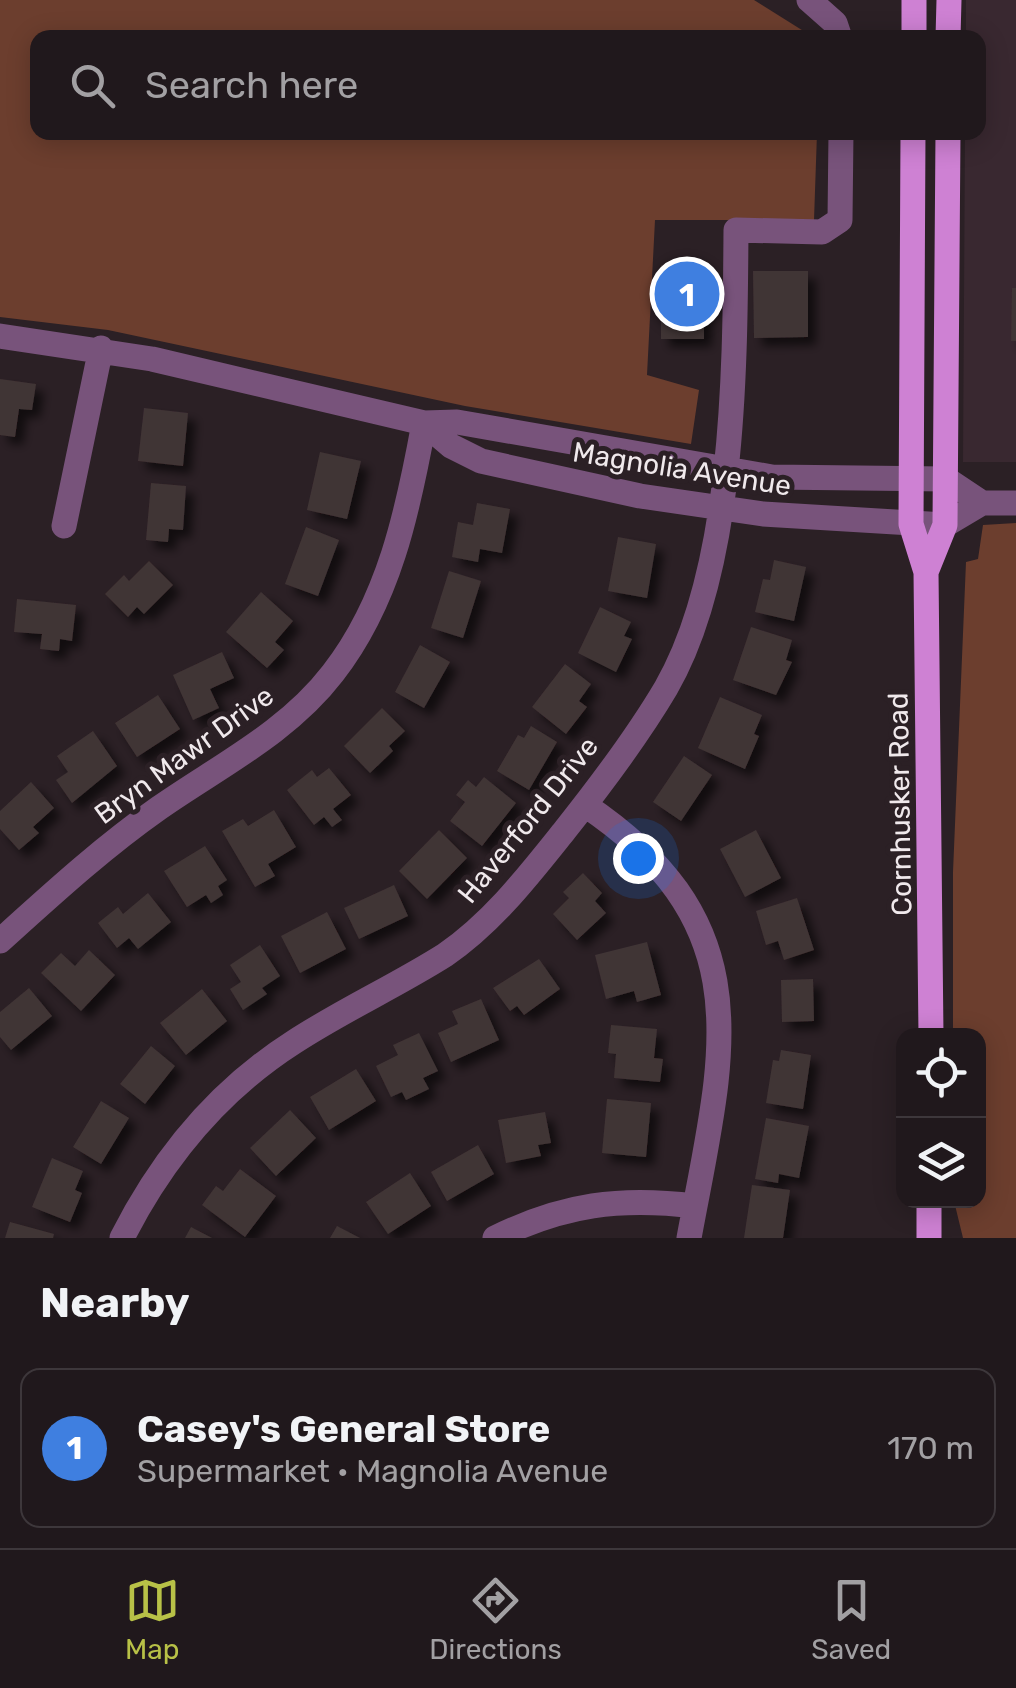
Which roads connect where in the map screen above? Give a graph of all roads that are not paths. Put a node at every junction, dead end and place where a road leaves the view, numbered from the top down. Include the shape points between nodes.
1 (809, 0) edge
2 (914, 0) edge
3 (949, 0) edge
4 (837, 30) edge
5 (914, 30) edge
6 (948, 30) edge
7 (841, 140) edge
8 (913, 140) edge
9 (948, 140) edge
10 (0, 336) edge
11 (101, 348) junction
12 (424, 423) junction
13 (723, 469) junction
14 (912, 478) junction
15 (946, 479) junction
16 (982, 503) junction
17 (1016, 503) edge
18 (719, 507) junction
19 (911, 524) junction
20 (945, 525) junction
21 (64, 526) dead end
22 (926, 572) junction
23 (585, 805) junction
24 (0, 941) edge
25 (931, 1028) edge
26 (695, 1206) junction
27 (930, 1208) edge
28 (122, 1238) edge
29 (495, 1238) edge
30 (689, 1238) edge
31 (929, 1238) edge

1 - 4 street
2 - 5 main road
3 - 6 main road
7 - 13 street, Haverford Drive via 840,220 822,232 736,230 735,374
8 - 14 main road, Cornhusker Road
9 - 15 main road, Cornhusker Road
10 - 11 street, Magnolia Avenue
11 - 12 street, Magnolia Avenue
11 - 21 street
12 - 13 street, Magnolia Avenue via 457,422
12 - 18 street, Magnolia Avenue via 481,462
12 - 24 street, Bryn Mawr Drive via 392,559 376,602 332,674 270,735 117,840
13 - 14 street, Magnolia Avenue via 790,478
13 - 18 street, Haverford Drive
14 - 15 street, Magnolia Avenue
14 - 19 main road, Cornhusker Road
15 - 16 street
15 - 20 main road, Cornhusker Road
16 - 17 street
16 - 20 street
18 - 19 street, Magnolia Avenue
18 - 23 street, Haverford Drive via 706,588 666,688
19 - 20 street, Magnolia Avenue
19 - 22 main road, Cornhusker Road
20 - 22 main road, Cornhusker Road
22 - 25 main road, Cornhusker Road
23 - 26 street via 667,872 714,966 718,1062
23 - 28 street, Haverford Drive via 465,941 294,1042 237,1085 162,1170
26 - 29 street via 636,1198 589,1204
26 - 30 street
27 - 31 main road

